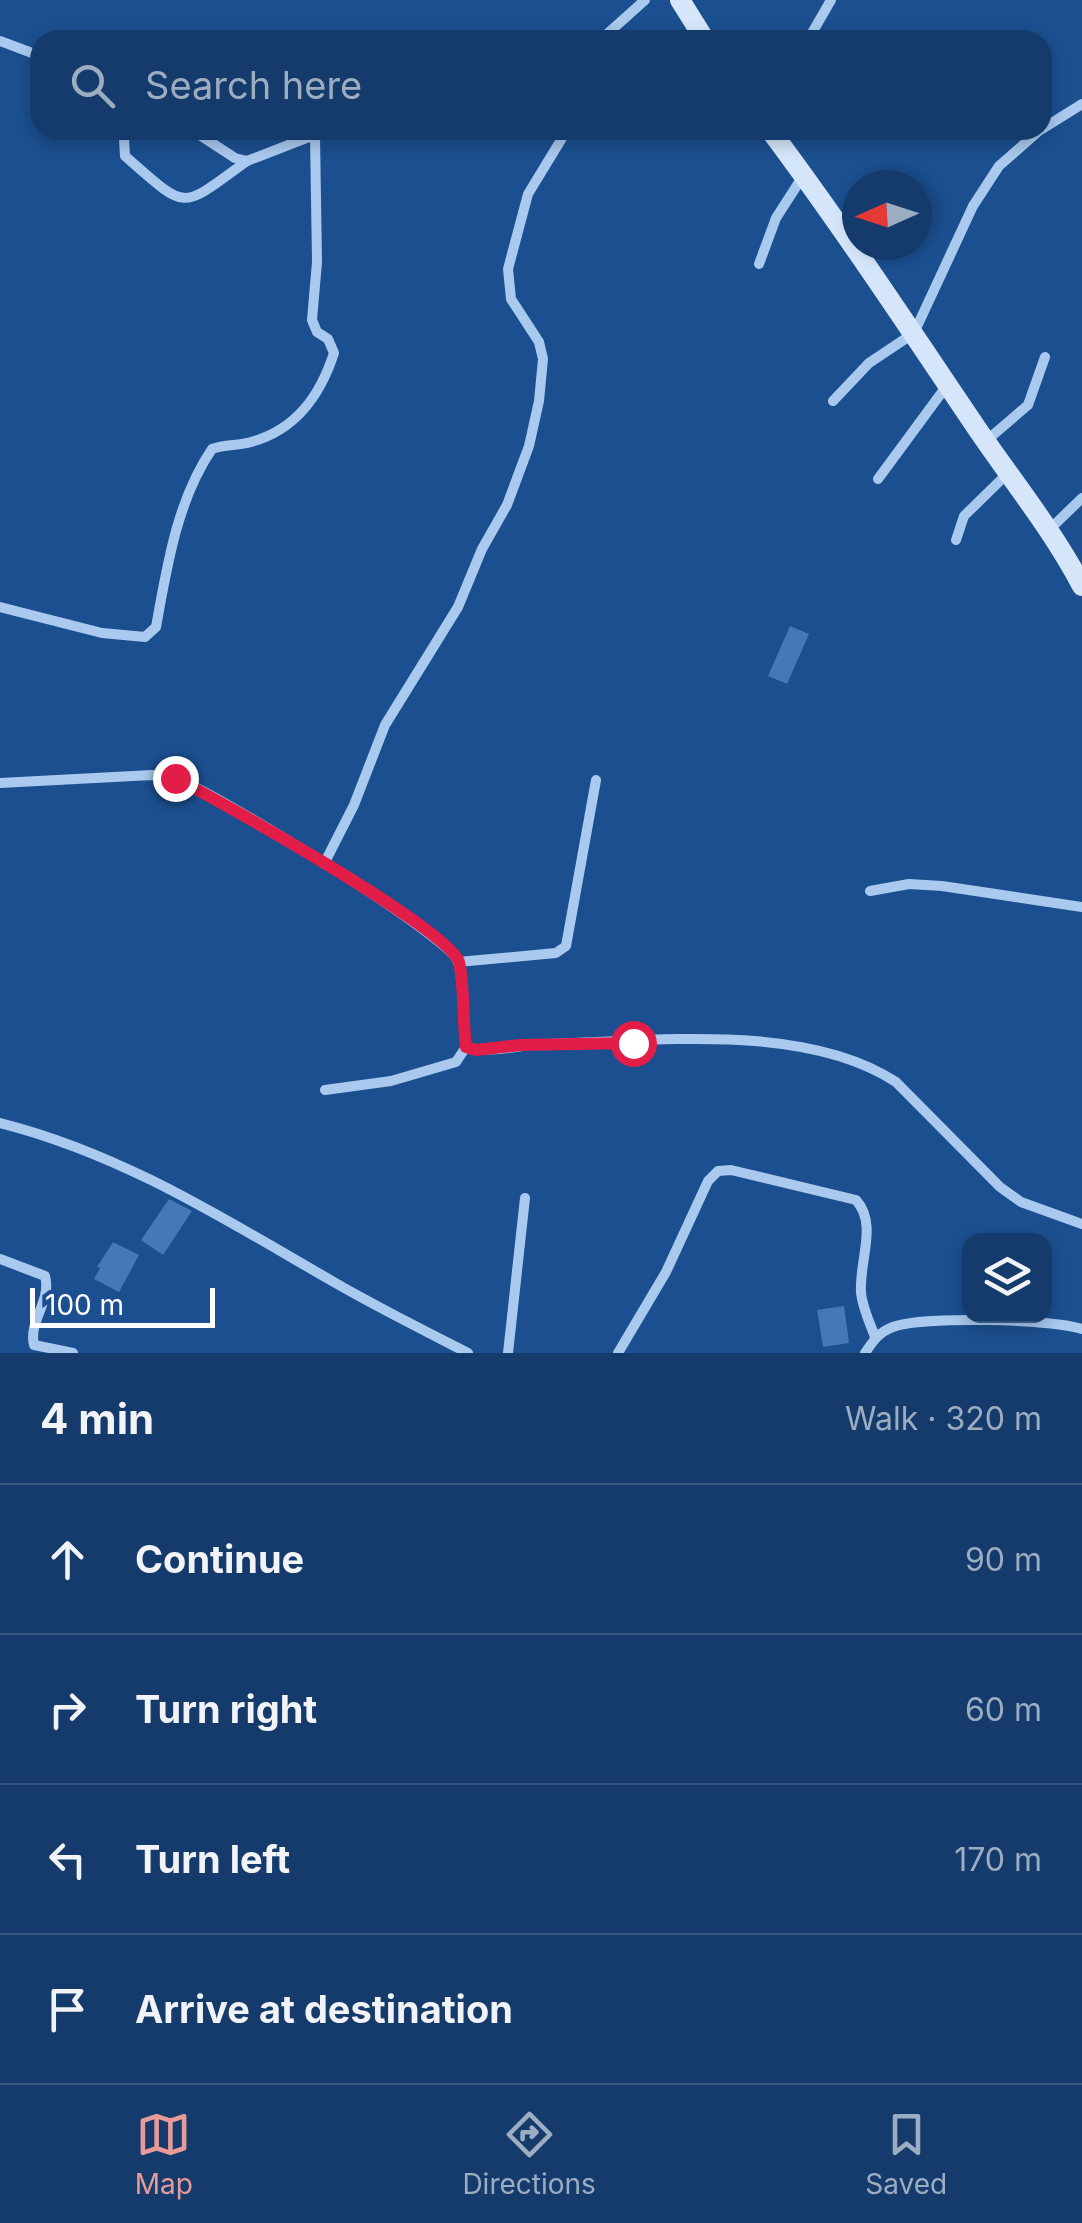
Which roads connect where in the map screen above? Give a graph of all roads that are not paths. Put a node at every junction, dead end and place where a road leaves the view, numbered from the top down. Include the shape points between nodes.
1 (644, 0) edge
2 (680, 0) edge
3 (831, 0) edge
4 (612, 30) edge
5 (700, 30) edge
6 (814, 30) edge
7 (0, 41) edge
8 (30, 52) edge
9 (1082, 104) edge
10 (1052, 122) edge
11 (124, 140) edge
12 (208, 140) edge
13 (302, 140) edge
14 (315, 140) edge
15 (562, 140) edge
16 (778, 140) edge
17 (1028, 140) edge
18 (246, 161) junction
19 (804, 175) junction
20 (759, 264) dead end
21 (914, 332) junction
22 (1044, 358) dead end
23 (948, 384) junction
24 (833, 401) dead end
25 (986, 441) junction
26 (1008, 473) junction
27 (878, 479) dead end
28 (1082, 498) edge
29 (1049, 530) junction
30 (956, 540) dead end
31 (1082, 586) edge
32 (0, 606) edge
33 (596, 780) dead end
34 (0, 783) edge
35 (324, 864) junction
36 (870, 890) dead end
37 (1082, 906) edge
38 (458, 962) junction
39 (466, 1047) junction
40 (325, 1090) dead end
41 (0, 1123) edge
42 (525, 1198) dead end
43 (1082, 1224) edge
44 (0, 1258) edge
45 (1082, 1329) edge
46 (875, 1337) junction
47 (73, 1353) edge
48 (468, 1353) edge
49 (508, 1353) edge
50 (618, 1353) edge
51 (865, 1353) edge

1 - 4 street
2 - 5 main road
3 - 6 street
7 - 8 street
9 - 10 street
11 - 18 street via 125,156 171,196 186,200
12 - 18 street
13 - 18 street
14 - 32 street via 312,320 334,353 311,404 263,439 212,449 204,460 178,524 156,627 145,637 102,634
15 - 35 street via 528,194 508,269 511,299 543,358 529,446 458,607 385,725
16 - 19 main road
17 - 21 street via 998,166 974,206
19 - 20 street via 776,218
19 - 21 main road
21 - 23 main road
21 - 24 street via 869,362
22 - 25 street via 1028,405
23 - 25 main road
23 - 27 street
25 - 26 main road
26 - 29 main road
26 - 30 street via 964,516
28 - 29 street
29 - 31 main road
33 - 38 street via 566,946 556,953
34 - 35 street via 175,778
35 - 38 street via 414,921
36 - 37 street via 942,886
38 - 39 street
39 - 40 street via 456,1062 418,1074
39 - 43 street via 758,1041 834,1054 896,1082 1020,1202
41 - 48 street via 146,1175
42 - 49 street
44 - 47 street via 45,1276 34,1345
45 - 46 street via 1041,1320 920,1321
46 - 50 street via 861,1289 864,1208 856,1200 731,1170 708,1181
46 - 51 street

